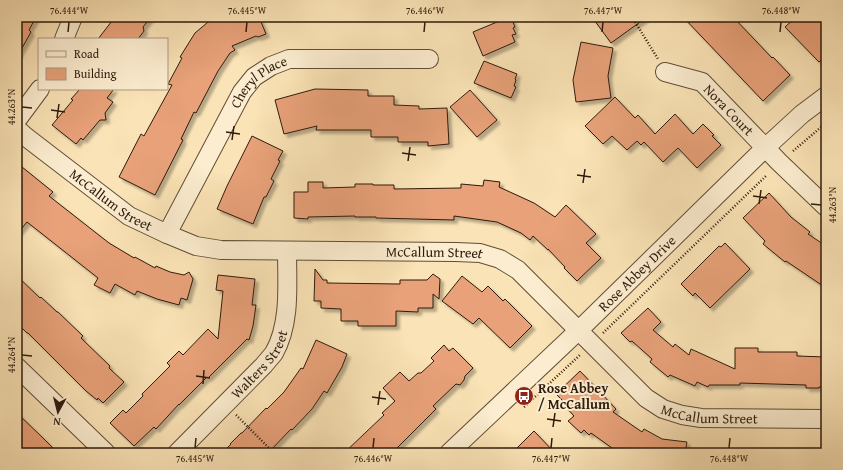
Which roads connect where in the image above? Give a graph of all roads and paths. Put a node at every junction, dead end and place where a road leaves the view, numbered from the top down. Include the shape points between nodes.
1 (73, 17) edge
2 (632, 17) edge
3 (64, 38) edge
4 (429, 59) dead end
5 (665, 72) joint
6 (39, 90) edge
7 (826, 96) edge
8 (17, 120) edge
9 (826, 123) edge
10 (17, 129) edge
11 (765, 148) junction
12 (793, 151) dead end
13 (766, 175) dead end
14 (826, 207) edge
15 (167, 234) junction
16 (287, 251) junction
17 (578, 331) junction
18 (603, 333) dead end
19 (581, 354) dead end
20 (17, 367) edge
21 (226, 404) junction
22 (519, 411) dead end
23 (826, 420) edge
24 (106, 453) edge
25 (177, 453) edge
26 (274, 453) edge
27 (449, 453) edge

1 - 3 street
2 - 5 path
4 - 15 street, Cheryl Place via 289,59 271,66 254,77 242,92
5 - 11 street, Nora Court via 702,82
6 - 8 street
7 - 11 street, Rose Abbey Drive
9 - 12 path
10 - 15 street, McCallum Street via 129,216
11 - 14 street, Nora Court
11 - 17 street, Rose Abbey Drive
13 - 18 path
15 - 16 street, McCallum Street via 196,246 221,250
16 - 17 street, McCallum Street via 480,253 500,259 518,270
16 - 21 street, Walters Street via 286,312 280,340 264,365
17 - 23 street, McCallum Street via 646,398 663,409 682,416
17 - 27 street, Rose Abbey Drive
19 - 22 path
20 - 24 street
21 - 25 street, Walters Street
21 - 26 path

